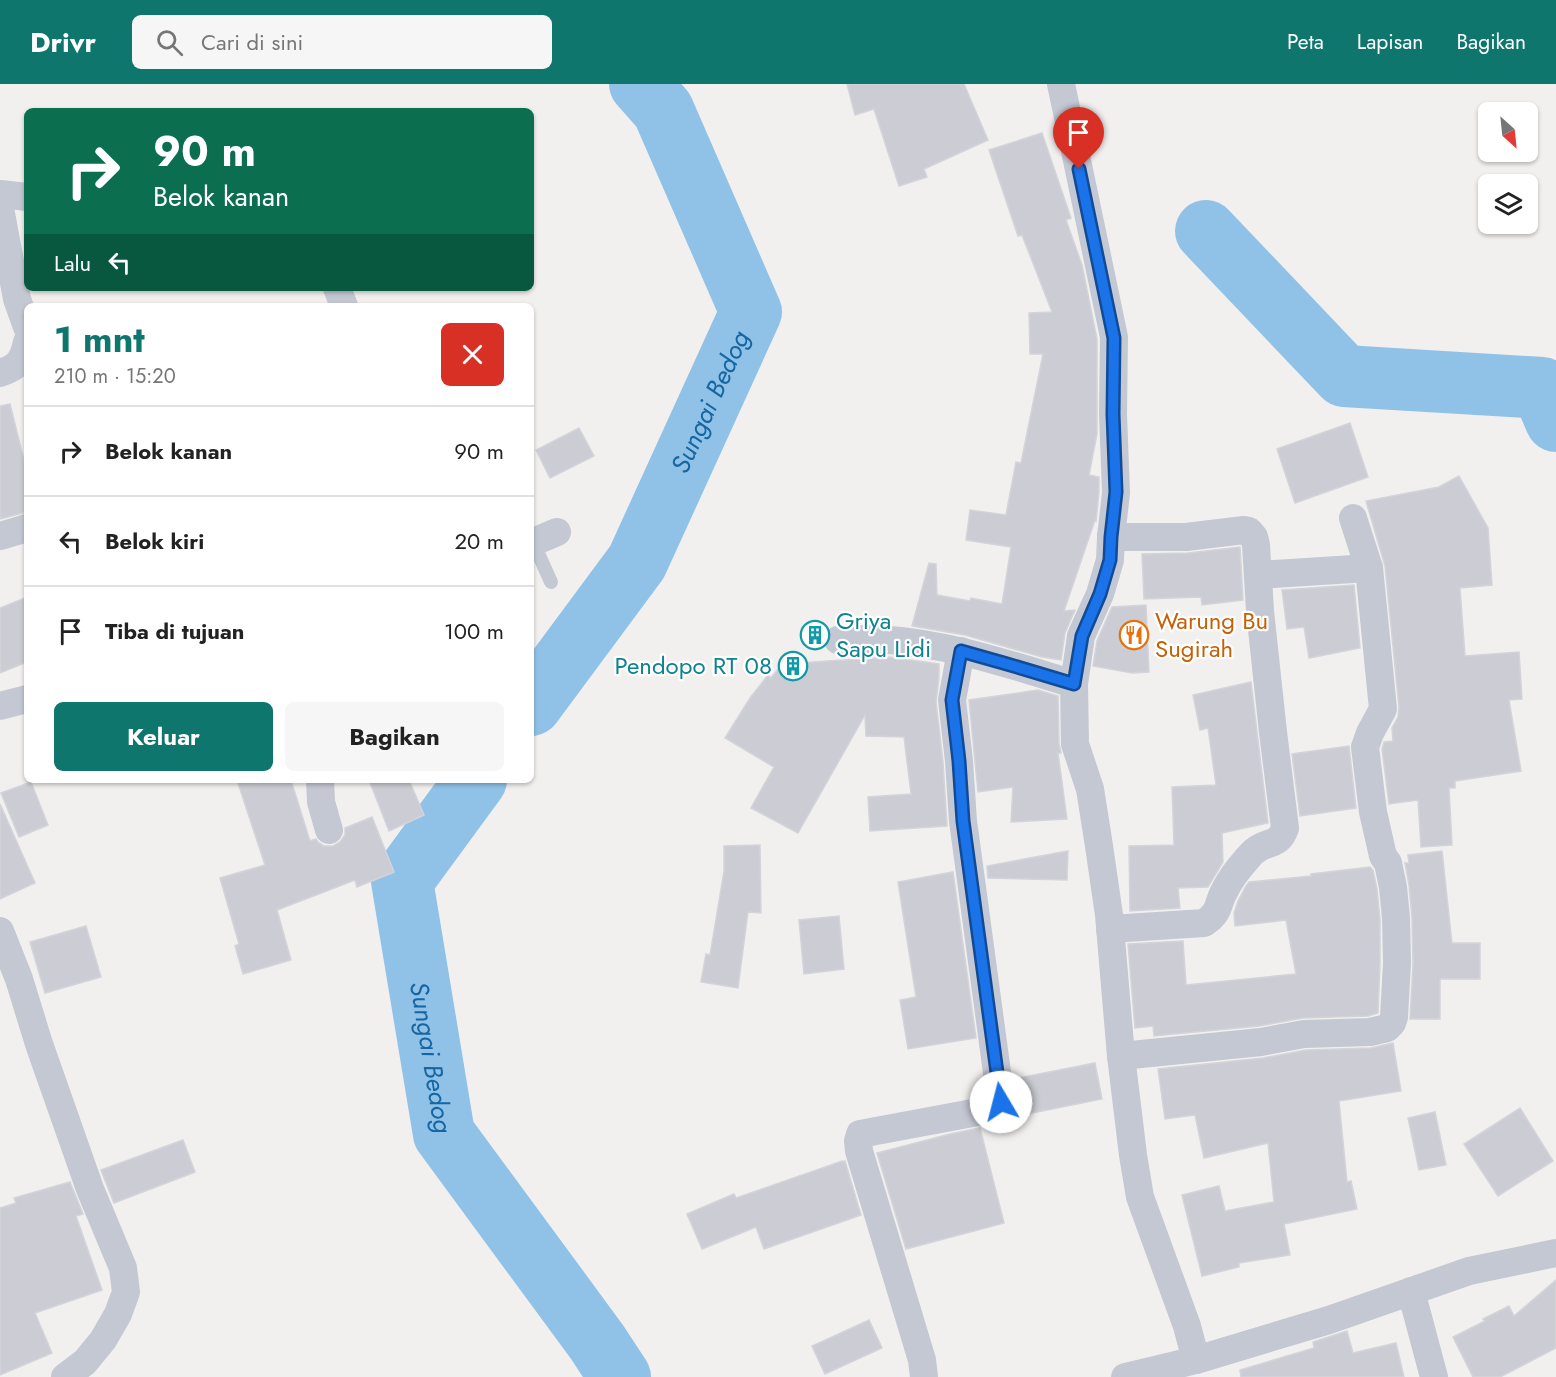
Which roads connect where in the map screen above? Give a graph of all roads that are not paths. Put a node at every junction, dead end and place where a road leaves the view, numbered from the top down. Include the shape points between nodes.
1 (1061, 84) edge
2 (0, 194) edge
3 (24, 197) edge
4 (0, 208) edge
5 (24, 319) edge
6 (24, 356) edge
7 (0, 373) edge
8 (1353, 518) dead end
9 (24, 529) edge
10 (0, 536) edge
11 (1111, 537) junction
12 (540, 539) edge
13 (1369, 568) junction
14 (1258, 575) junction
15 (550, 582) dead end
16 (838, 640) dead end
17 (961, 651) junction
18 (1074, 684) junction
19 (24, 700) edge
20 (0, 706) edge
21 (320, 783) edge
22 (329, 830) dead end
23 (1110, 929) junction
24 (0, 931) edge
25 (1121, 1056) junction
26 (1556, 1252) edge
27 (1411, 1291) junction
28 (1196, 1360) junction
29 (65, 1377) edge
30 (924, 1377) edge
31 (1125, 1377) edge
32 (1434, 1377) edge

1 - 11 street via 1114,338 1116,492
2 - 3 street
4 - 5 street
6 - 7 street via 15,368
8 - 13 street
9 - 10 street
11 - 14 street via 1186,537 1249,531 1256,545
11 - 18 street via 1110,560 1082,636
12 - 15 lane
13 - 14 street
13 - 25 street via 1383,709 1365,747 1373,812 1388,863 1395,908 1397,963 1392,1023 1371,1032 1304,1034
14 - 23 street via 1285,828 1282,836 1255,850 1244,862 1225,889 1213,917 1204,923
16 - 17 street via 900,640
17 - 18 street
17 - 30 street via 952,700 963,821 1001,1102 994,1109 860,1134 858,1141
18 - 23 street via 1075,744 1090,789
19 - 20 street
21 - 22 street
23 - 25 street
24 - 29 street via 86,1178 123,1268 126,1292 118,1314 85,1362
25 - 28 street via 1140,1197
26 - 27 street via 1469,1271
27 - 28 street
27 - 32 street
28 - 31 street

